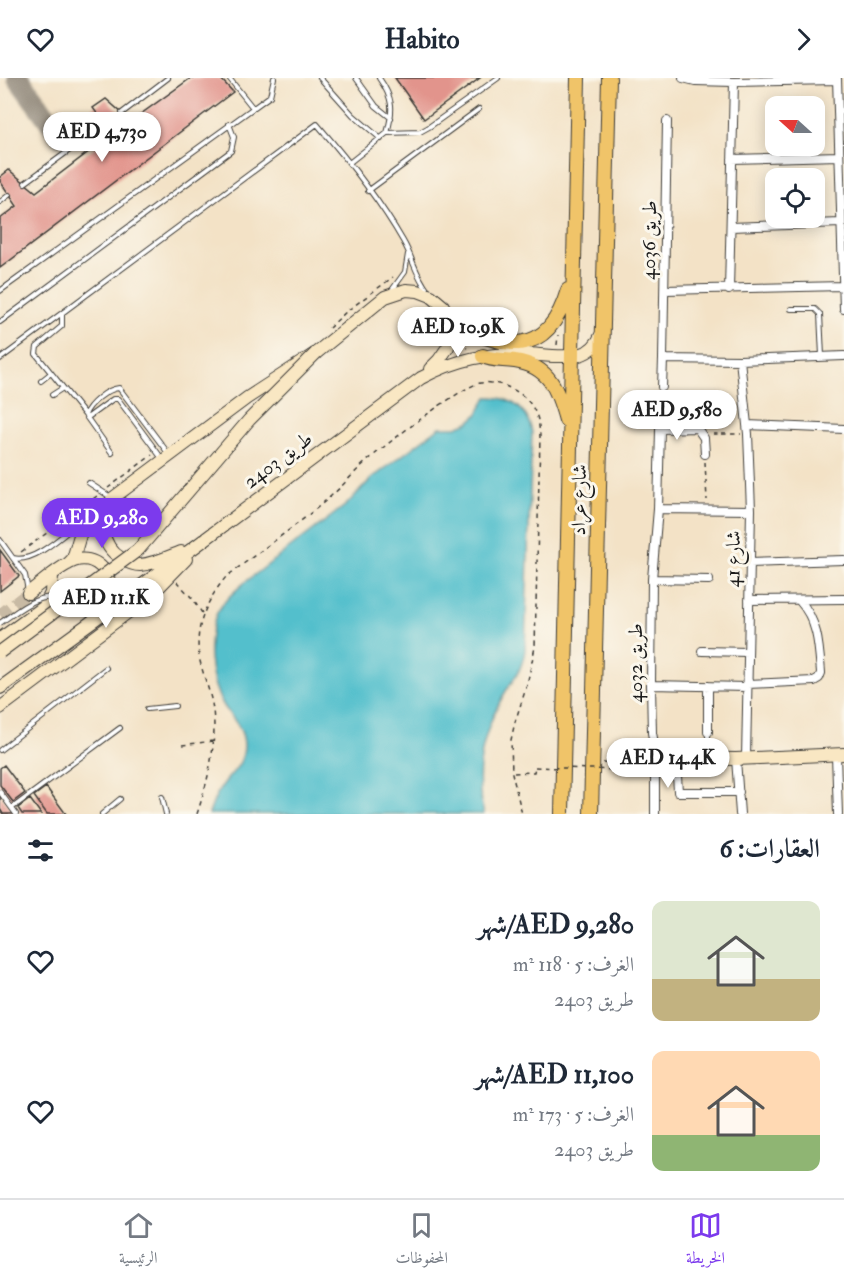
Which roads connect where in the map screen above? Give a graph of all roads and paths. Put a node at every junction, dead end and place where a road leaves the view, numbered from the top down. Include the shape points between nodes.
1 (168, 78) edge
2 (229, 78) edge
3 (274, 78) edge
4 (320, 78) edge
5 (356, 78) edge
6 (379, 78) edge
7 (498, 78) edge
8 (578, 78) edge
9 (609, 78) edge
10 (683, 78) edge
11 (837, 79) edge
12 (734, 82) junction
13 (253, 108) junction
14 (478, 109) dead end
15 (122, 112) dead end
16 (392, 118) junction
17 (667, 122) dead end
18 (105, 124) dead end
19 (229, 124) junction
20 (841, 126) edge
21 (387, 133) junction
22 (381, 140) junction
23 (839, 156) junction
24 (732, 159) junction
25 (349, 163) junction
26 (25, 183) dead end
27 (369, 190) junction
28 (9, 195) dead end
29 (0, 202) edge
30 (842, 223) junction
31 (730, 226) junction
32 (409, 253) junction
33 (573, 258) junction
34 (843, 286) edge
35 (665, 290) junction
36 (729, 290) junction
37 (0, 291) edge
38 (431, 296) junction
39 (385, 297) junction
40 (791, 309) dead end
41 (844, 309) edge
42 (62, 313) junction
43 (450, 319) junction
44 (0, 322) edge
45 (602, 333) junction
46 (449, 340) junction
47 (470, 349) dead end
48 (316, 353) junction
49 (572, 355) junction
50 (483, 356) junction
51 (844, 356) edge
52 (822, 357) junction
53 (0, 359) edge
54 (663, 359) junction
55 (740, 360) junction
56 (51, 373) junction
57 (421, 378) junction
58 (41, 381) dead end
59 (662, 387) joint
60 (63, 388) junction
61 (52, 395) dead end
62 (86, 417) junction
63 (660, 429) junction
64 (844, 429) edge
65 (747, 430) junction
66 (570, 433) junction
67 (703, 434) junction
68 (112, 453) dead end
69 (705, 454) joint
70 (167, 458) junction
71 (89, 483) dead end
72 (113, 498) junction
73 (658, 509) junction
74 (707, 510) junction
75 (751, 510) junction
76 (86, 518) junction
77 (0, 540) edge
78 (196, 546) junction
79 (13, 558) junction
80 (844, 560) edge
81 (750, 562) junction
82 (68, 564) junction
83 (172, 576) junction
84 (37, 578) junction
85 (652, 579) junction
86 (709, 579) dead end
87 (28, 593) tunnel mouth
88 (77, 594) junction
89 (844, 599) edge
90 (749, 600) junction
91 (799, 600) junction
92 (202, 614) junction
93 (91, 621) junction
94 (0, 623) edge
95 (0, 639) edge
96 (702, 651) dead end
97 (0, 652) edge
98 (748, 652) junction
99 (106, 668) dead end
100 (651, 685) junction
101 (747, 685) junction
102 (708, 686) junction
103 (0, 688) edge
104 (175, 706) dead end
105 (0, 708) edge
106 (147, 709) dead end
107 (120, 728) dead end
108 (708, 732) joint
109 (213, 741) junction
110 (182, 746) dead end
111 (0, 750) edge
112 (841, 755) edge
113 (663, 758) junction
114 (676, 758) junction
115 (708, 758) junction
116 (741, 758) junction
117 (598, 763) dead end
118 (627, 770) junction
119 (655, 770) junction
120 (512, 773) junction
121 (0, 792) edge
122 (739, 792) junction
123 (162, 797) dead end
124 (120, 799) dead end
125 (12, 808) junction
126 (16, 814) edge
127 (102, 814) edge
128 (166, 814) edge
129 (197, 814) edge
130 (522, 814) edge
131 (562, 814) edge
132 (591, 814) edge
133 (655, 814) edge
134 (740, 814) edge
135 (838, 814) edge

1 - 15 lane
2 - 13 lane
3 - 13 lane via 270,96
4 - 22 lane
5 - 16 lane via 376,106
6 - 16 lane via 388,90
7 - 21 lane via 420,132
8 - 33 main road, شارع عراد
9 - 45 main road, شارع عراد
10 - 12 street
11 - 12 street
11 - 20 street
12 - 24 street
13 - 19 lane
14 - 27 lane
16 - 21 lane
17 - 35 street, طريق 4036
18 - 26 lane
19 - 37 lane
19 - 44 lane via 234,137 231,151
20 - 23 street
21 - 22 lane
22 - 25 lane
23 - 24 street
23 - 30 street
24 - 31 street
25 - 27 lane
25 - 42 lane via 317,124
27 - 32 lane
28 - 29 lane
30 - 31 street
30 - 34 street
31 - 36 street
32 - 38 lane via 417,276
32 - 39 lane via 403,276
33 - 43 main road via 568,290 557,319 532,339 497,342
33 - 49 main road, شارع عراد
34 - 36 street
34 - 41 street
35 - 36 street
35 - 54 street, طريق 4036
38 - 39 main road, طريق 2403 via 406,290
38 - 43 main road
39 - 48 main road, طريق 2403
40 - 52 lane via 815,309 820,314
42 - 53 lane
42 - 56 lane via 62,326 36,351
43 - 46 main road
45 - 49 main road via 591,349
45 - 132 main road, شارع عراد
46 - 47 path
46 - 57 main road via 439,360
48 - 70 main road
48 - 88 main road, طريق 2403, bridge via 249,420 138,550
49 - 50 main road, طريق 2403
49 - 66 main road, شارع عراد
50 - 57 main road, طريق 2403 via 442,367
50 - 66 main road via 539,370 559,396
51 - 52 street
52 - 55 street
54 - 55 street
54 - 59 street, طريق 4036
55 - 65 street, شارع 41
56 - 58 lane
56 - 60 lane
57 - 78 main road, طريق 2403
59 - 63 path via 655,388 655,429
60 - 61 lane
60 - 62 lane
62 - 68 lane
62 - 70 lane via 118,399
62 - 70 lane via 92,404 119,388
63 - 67 street via 693,427
63 - 73 street, طريق 4032
64 - 65 street
65 - 67 path
65 - 75 street, شارع 41
66 - 131 main road, شارع عراد
67 - 69 street
69 - 74 path
70 - 72 main road
71 - 72 lane
72 - 76 lane
72 - 78 main road via 103,517 102,531 115,555 127,562 153,562
73 - 74 street
73 - 85 street, طريق 4032
74 - 75 street
75 - 81 street, شارع 41
76 - 79 lane via 33,557
76 - 82 main road
77 - 79 lane
78 - 83 main road
78 - 93 main road, طريق 2403
79 - 84 lane
80 - 81 street
81 - 90 street, شارع 41
82 - 84 main road
82 - 93 main road via 89,560 106,573 108,594
83 - 92 path
83 - 105 main road via 151,596
84 - 87 main road
84 - 95 main road via 51,593 44,607
85 - 86 street
85 - 100 street, طريق 4032
88 - 94 lane, bridge via 33,600
88 - 97 main road, طريق 2403, bridge
89 - 91 street
90 - 91 street
90 - 98 street, شارع 41
91 - 101 street via 816,629 819,678
92 - 109 path via 198,642 213,711
92 - 120 path via 226,577 331,496 368,460 449,400 478,384 491,382 515,391 534,408 540,436 535,646 511,740
93 - 103 main road, طريق 2403
96 - 98 street
98 - 101 street, شارع 41
99 - 111 lane
100 - 102 street
100 - 113 street, طريق 4032 via 652,733
101 - 102 street
101 - 116 street, شارع 41
102 - 108 street
104 - 106 lane
107 - 125 lane
108 - 115 lane
109 - 110 path
109 - 129 path
112 - 116 main road
112 - 135 street
113 - 114 main road
113 - 119 street
114 - 115 main road
114 - 122 street via 678,792
115 - 116 main road
116 - 122 street, شارع 41
117 - 118 path via 627,764
118 - 119 path
118 - 120 path, bridge via 535,767 534,772
119 - 133 street
120 - 130 path
121 - 125 lane
122 - 134 street, شارع 41
123 - 128 lane
124 - 127 lane
125 - 126 lane

